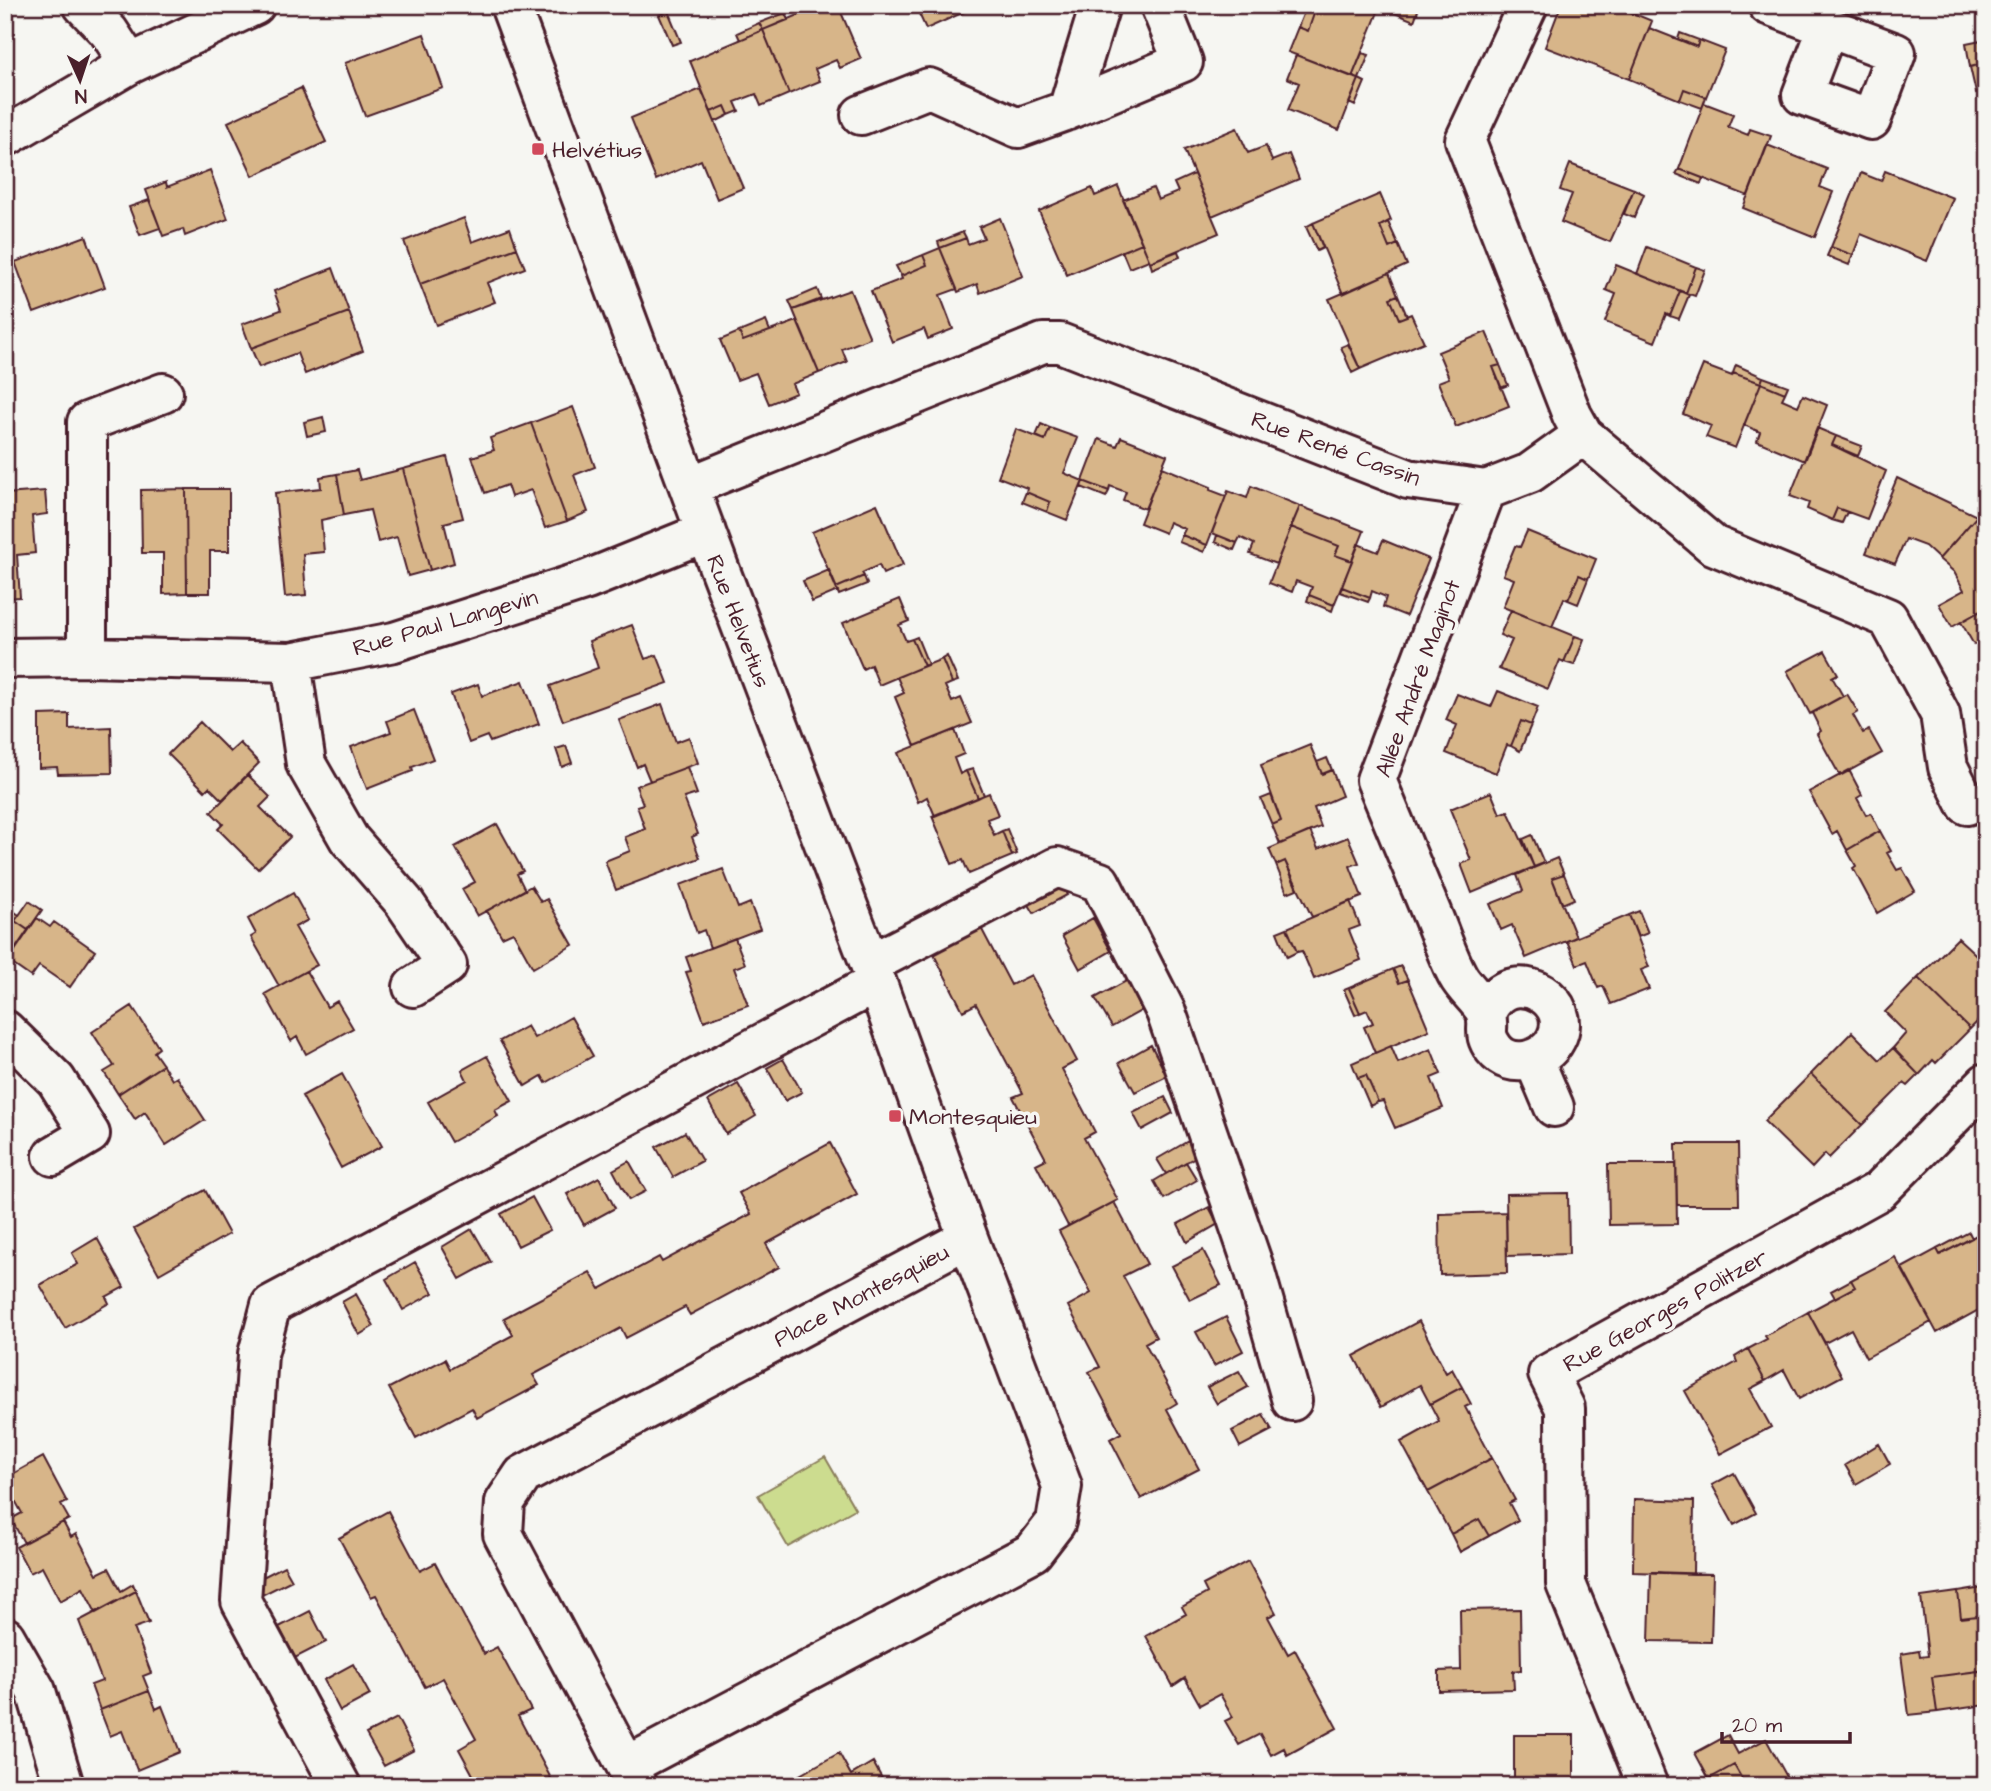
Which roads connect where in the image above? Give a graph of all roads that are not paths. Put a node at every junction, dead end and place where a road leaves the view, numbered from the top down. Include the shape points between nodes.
1 (83, 5) edge
2 (255, 5) edge
3 (510, 5) edge
4 (1100, 5) edge
5 (1160, 5) edge
6 (1528, 5) edge
7 (1768, 5) edge
8 (1828, 27) dead end
9 (130, 64) junction
10 (1068, 110) junction
11 (861, 115) dead end
12 (5, 136) edge
13 (163, 393) dead end
14 (1583, 435) junction
15 (690, 486) junction
16 (1486, 490) junction
17 (706, 532) junction
18 (86, 657) junction
19 (5, 658) edge
20 (291, 662) junction
21 (1967, 805) dead end
22 (873, 974) junction
23 (413, 987) dead end
24 (1486, 1013) junction
25 (5, 1030) edge
26 (1534, 1060) junction
27 (1986, 1083) edge
28 (1555, 1107) dead end
29 (53, 1156) dead end
30 (968, 1238) junction
31 (1292, 1401) dead end
32 (5, 1637) edge
33 (632, 1776) edge
34 (64, 1786) edge
35 (341, 1786) edge
36 (1648, 1786) edge

1 - 9 street via 109,32
2 - 9 street
3 - 15 street, Rue Helvetius
4 - 10 street
5 - 10 street via 1183,62
6 - 14 street via 1465,140
7 - 8 street
9 - 12 street
10 - 11 street via 1018,128 929,88
13 - 18 street via 87,422
14 - 16 street, Rue René Cassin via 1530,473
14 - 21 street via 1713,545 1888,618 1940,714 1948,767
15 - 16 street, Rue René Cassin via 1042,343 1060,342 1408,479
15 - 17 street, Rue Helvetius
16 - 24 street, Allée André Maginot via 1376,780 1458,977
17 - 20 street, Rue Paul Langevin via 587,580 394,642
17 - 22 street, Rue Helvetius
18 - 19 street, Rue Paul Langevin
18 - 20 street, Rue Paul Langevin
20 - 23 street via 306,764 349,839 404,902 447,965
22 - 30 street, Rue Helvetius
22 - 31 street via 1057,867 1100,881 1166,1012 1254,1268
22 - 35 street via 271,1305 258,1354 241,1601
24 - 26 street, Allée André Maginot via 1485,1034 1496,1051 1514,1061
24 - 26 street via 1494,999 1508,989 1525,986 1542,992 1560,1020 1558,1037 1549,1051
25 - 29 street via 56,1080 90,1134
26 - 28 street
27 - 36 street, Rue Georges Politzer via 1879,1191 1548,1374 1565,1408 1566,1584
30 - 33 street, Place Montesquieu via 1062,1486 1056,1522 1033,1552
30 - 33 street, Place Montesquieu via 523,1475 505,1502 503,1534
32 - 34 street via 36,1691

